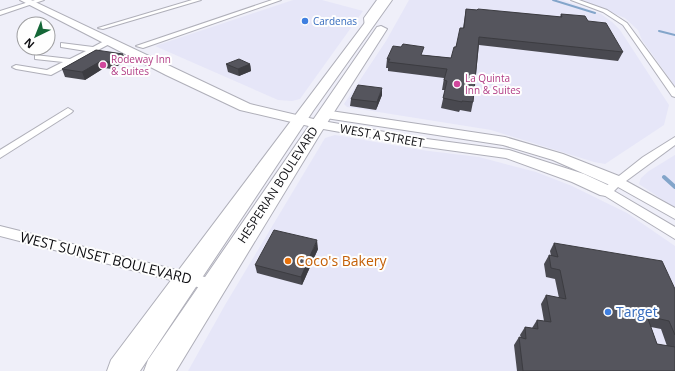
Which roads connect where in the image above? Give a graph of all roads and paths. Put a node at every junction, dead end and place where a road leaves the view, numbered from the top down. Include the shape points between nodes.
1 (198, 0) edge
2 (278, 0) edge
3 (380, 0) edge
4 (387, 0) edge
5 (574, 0) edge
6 (35, 1) edge
7 (398, 2) dead end
8 (0, 13) edge
9 (367, 27) junction
10 (101, 28) junction
11 (111, 41) junction
12 (64, 45) dead end
13 (140, 46) junction
14 (124, 48) junction
15 (91, 49) junction
16 (38, 56) dead end
17 (165, 57) dead end
18 (69, 61) junction
19 (16, 68) dead end
20 (170, 72) junction
21 (675, 94) edge
22 (68, 111) dead end
23 (312, 117) junction
24 (675, 140) edge
25 (0, 155) edge
26 (618, 182) junction
27 (606, 191) junction
28 (675, 214) edge
29 (0, 231) edge
30 (675, 234) edge
31 (200, 282) junction
32 (122, 371) edge
33 (158, 371) edge

1 - 10 street
2 - 13 street
3 - 9 street, HESPERIAN BOULEVARD via 366,18
4 - 9 main road, HESPERIAN BOULEVARD
5 - 21 street via 608,13 625,24
6 - 8 street
6 - 10 main road
6 - 11 main road, WEST A STREET
7 - 23 main road, HESPERIAN BOULEVARD
9 - 23 main road, HESPERIAN BOULEVARD
10 - 13 main road
11 - 14 main road, WEST A STREET
11 - 15 street
12 - 15 street
13 - 14 main road
13 - 17 main road
14 - 20 main road, WEST A STREET
15 - 18 street
16 - 18 street
18 - 19 street via 48,73
20 - 23 main road, WEST A STREET via 245,107
20 - 23 main road, WEST A STREET via 194,70 259,99
22 - 25 street
23 - 26 street, WEST A STREET via 505,141 558,156
23 - 27 street, WEST A STREET via 419,142 509,154 578,178
23 - 31 main road, HESPERIAN BOULEVARD
24 - 26 street
26 - 27 street
26 - 28 street, WEST A STREET
27 - 30 street, WEST A STREET
29 - 31 street, WEST SUNSET BOULEVARD
31 - 32 main road, HESPERIAN BOULEVARD
31 - 33 main road, HESPERIAN BOULEVARD

